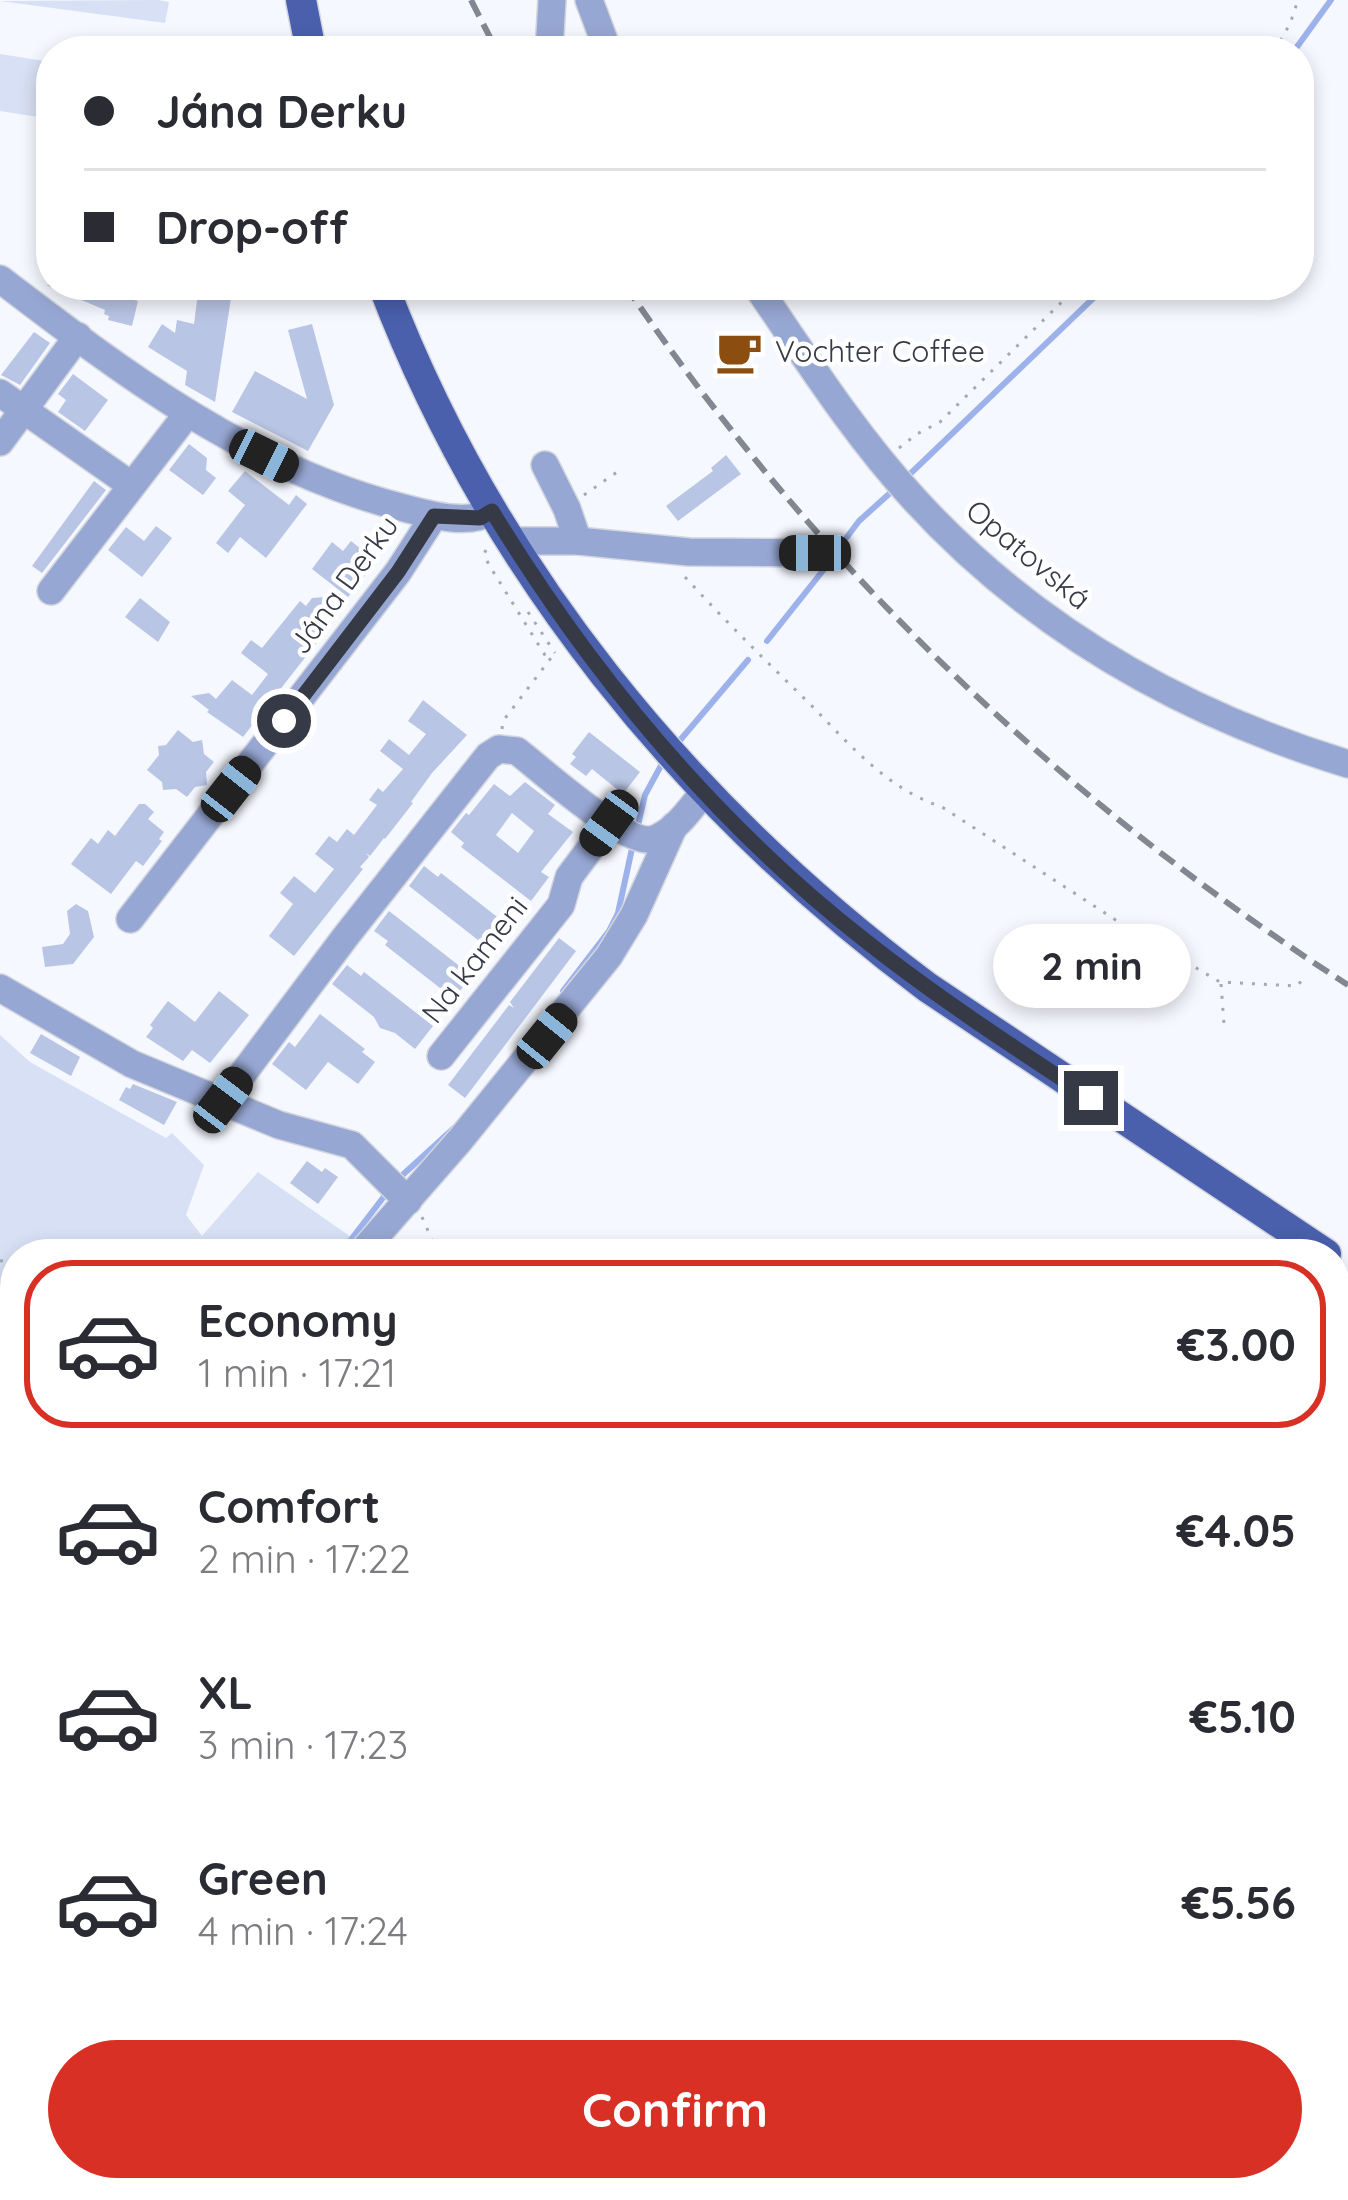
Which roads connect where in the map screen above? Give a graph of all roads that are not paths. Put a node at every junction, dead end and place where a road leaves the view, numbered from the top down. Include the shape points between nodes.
1 (301, 0) edge
2 (552, 0) edge
3 (589, 0) edge
4 (308, 36) edge
5 (550, 36) edge
6 (602, 36) edge
7 (0, 279) edge
8 (389, 300) edge
9 (766, 300) edge
10 (78, 336) junction
11 (11, 401) edge
12 (188, 413) junction
13 (0, 442) edge
14 (545, 464) dead end
15 (131, 484) junction
16 (492, 511) junction
17 (434, 516) junction
18 (501, 542) junction
19 (578, 542) junction
20 (815, 553) dead end
21 (51, 591) dead end
22 (1348, 764) edge
23 (704, 792) junction
24 (674, 826) junction
25 (626, 832) junction
26 (130, 919) dead end
27 (0, 988) edge
28 (441, 1056) dead end
29 (223, 1100) junction
30 (396, 1191) junction
31 (369, 1239) edge
32 (1304, 1239) edge

1 - 4 main road
2 - 5 street
3 - 6 street
7 - 10 street, Jána Derku
8 - 16 main road
9 - 22 street, Opatovská via 912,497 1067,632 1196,707
10 - 11 street
10 - 12 street, Jána Derku
11 - 13 street
11 - 15 street
12 - 15 street
12 - 17 street, Jána Derku via 346,493
14 - 19 street
15 - 21 street
16 - 17 street, Jána Derku
16 - 18 main road
17 - 26 street, Jána Derku
18 - 19 street
18 - 23 main road
19 - 20 street
23 - 24 street
23 - 32 main road via 798,883 927,987
24 - 25 street via 659,837
24 - 30 street via 609,956
25 - 28 street, Na kameni via 569,878 561,905
25 - 29 street via 517,751 488,756
27 - 29 street via 132,1064
29 - 30 street via 352,1145
30 - 31 street

